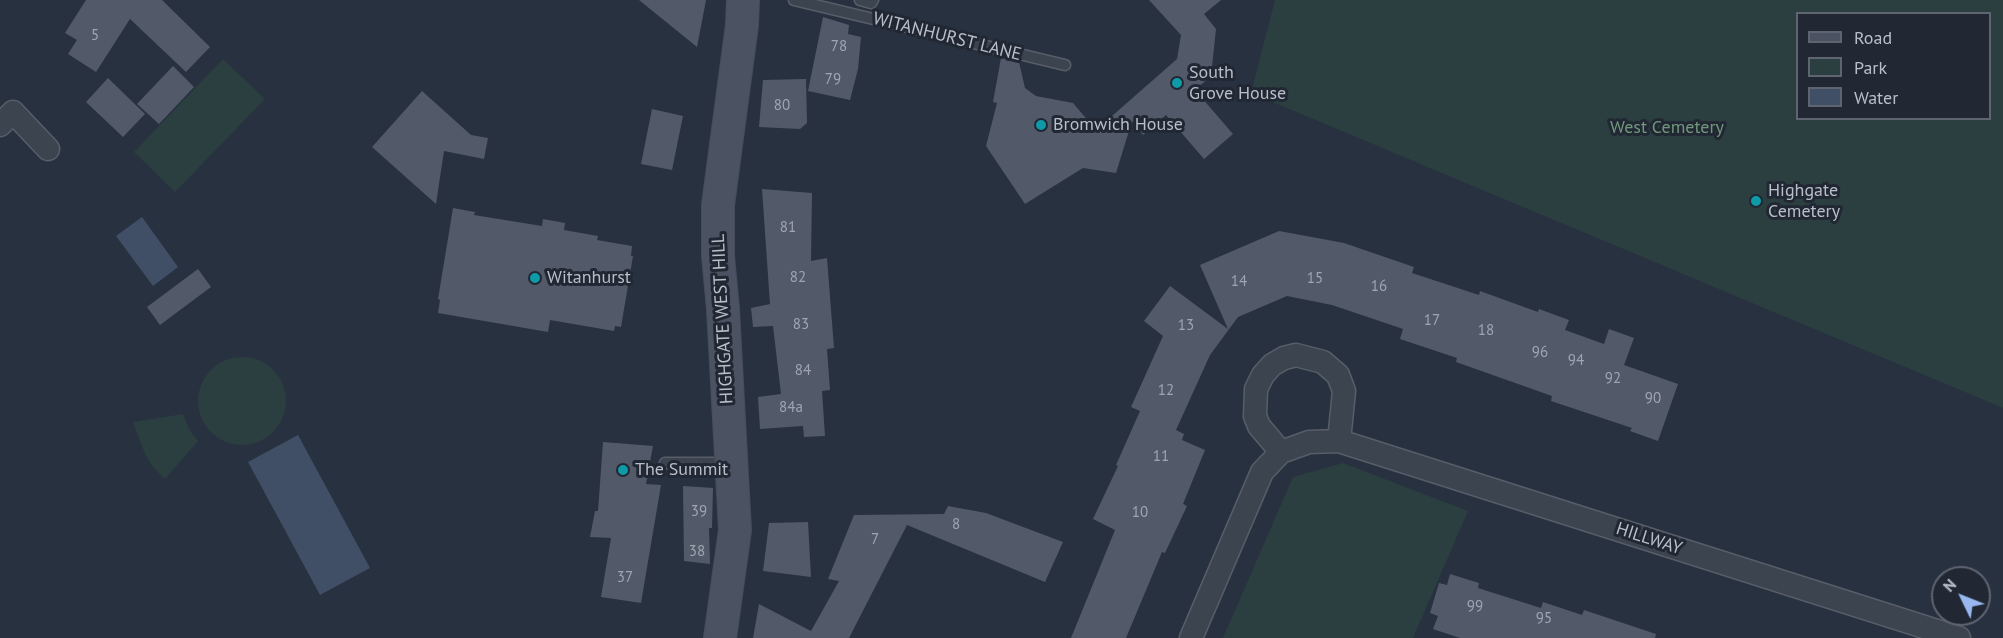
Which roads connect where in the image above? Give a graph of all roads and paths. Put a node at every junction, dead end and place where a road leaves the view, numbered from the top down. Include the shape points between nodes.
1 (743, 0) edge
2 (794, 0) edge
3 (860, 0) edge
4 (873, 0) edge
5 (1065, 65) dead end
6 (0, 125) edge
7 (48, 149) dead end
8 (1339, 441) junction
9 (1281, 452) junction
10 (665, 463) dead end
11 (732, 463) junction
12 (720, 638) edge
13 (1191, 638) edge
14 (1959, 638) edge

1 - 11 street, HIGHGATE WEST HILL via 718,205
2 - 5 lane, WITANHURST LANE
3 - 4 lane
6 - 7 street via 13,112
8 - 9 street via 1309,442
8 - 9 street via 1344,392 1338,375 1323,362 1296,356 1284,358 1263,375 1256,390 1255,416
8 - 14 street, HILLWAY
9 - 13 street via 1262,472
10 - 11 lane
11 - 12 street, HIGHGATE WEST HILL via 735,530

